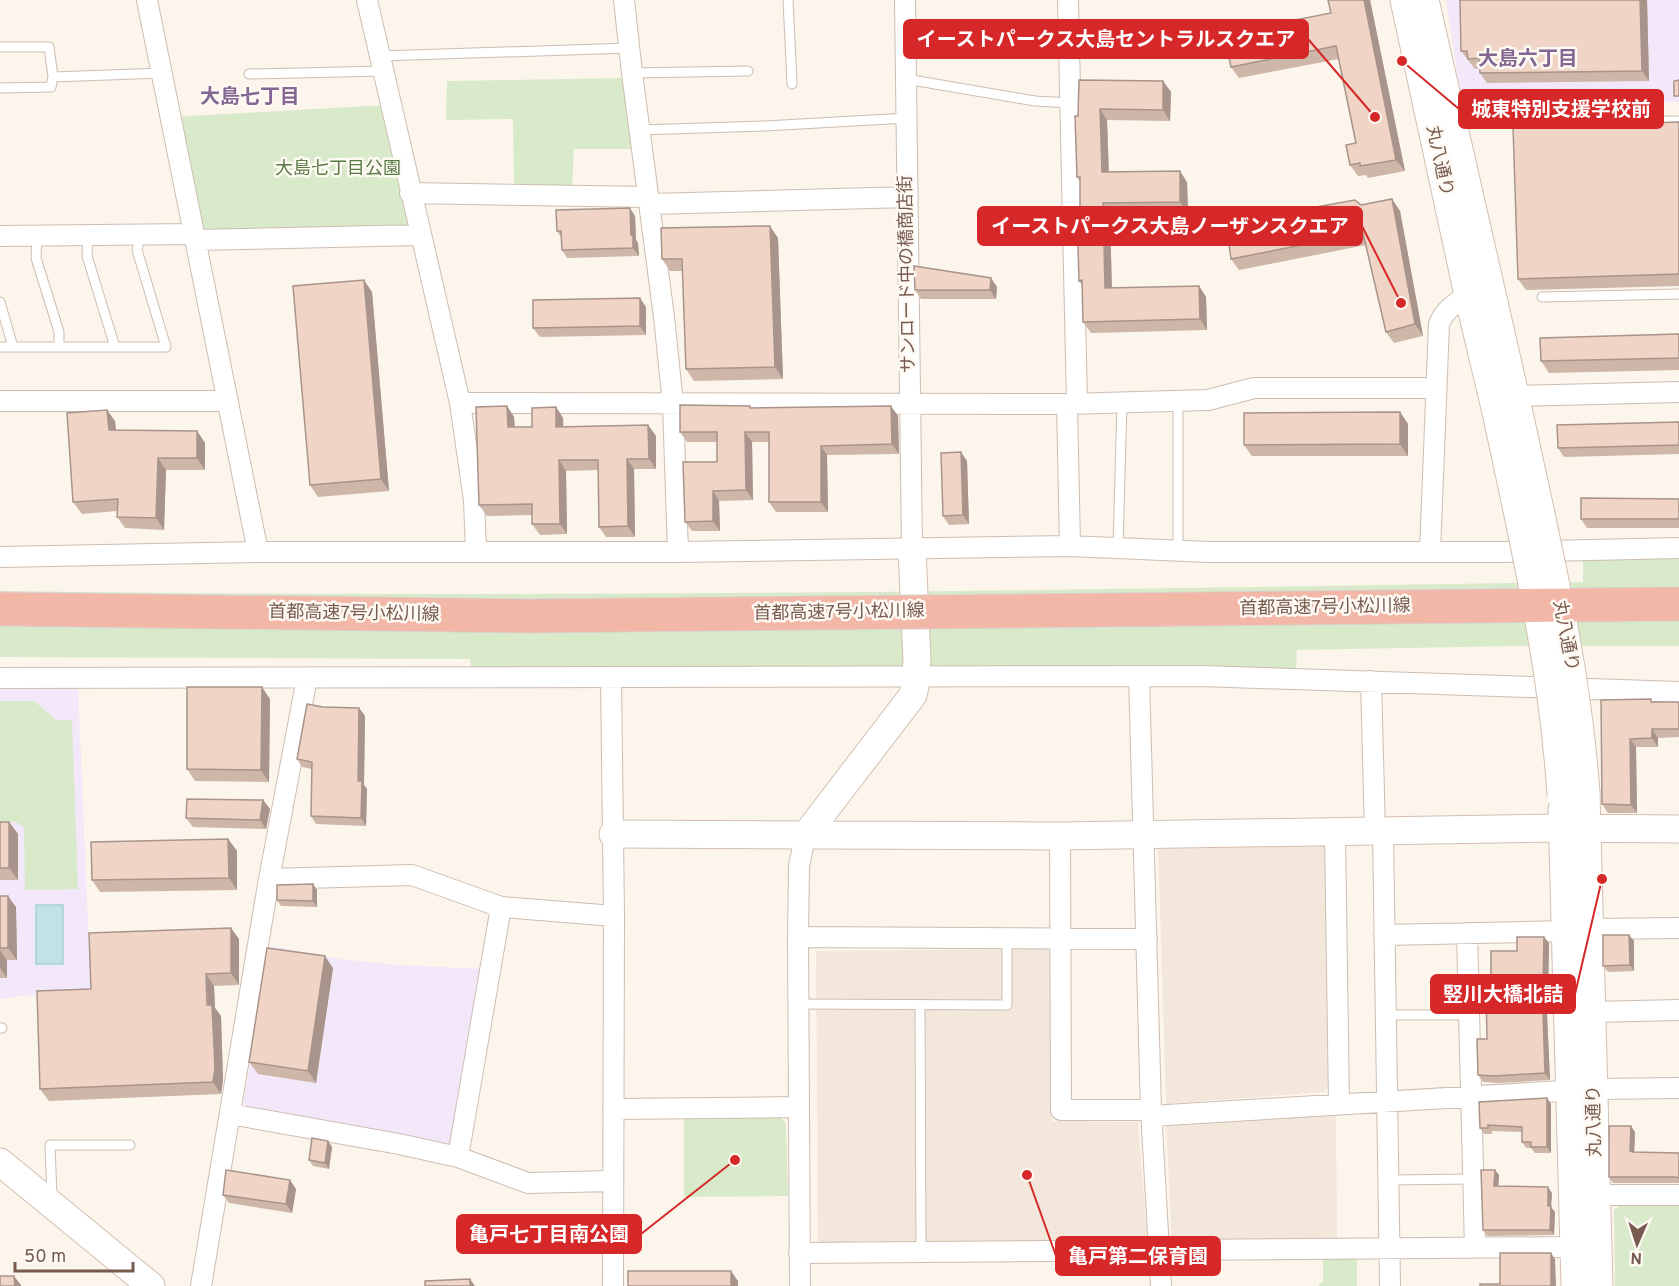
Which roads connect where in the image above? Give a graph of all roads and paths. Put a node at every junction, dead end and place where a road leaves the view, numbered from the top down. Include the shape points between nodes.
1 (147, 0) edge
2 (367, 0) edge
3 (624, 0) edge
4 (788, 0) edge
5 (904, 0) edge
6 (1068, 0) edge
7 (1404, 0) edge
8 (1425, 0) edge
9 (0, 47) edge
10 (630, 48) junction
11 (382, 63) junction
12 (748, 71) dead end
13 (162, 73) junction
14 (632, 73) junction
15 (249, 74) dead end
16 (53, 77) junction
17 (906, 79) junction
18 (792, 84) dead end
19 (0, 88) edge
20 (1072, 103) junction
21 (907, 118) junction
22 (1679, 121) edge
23 (1451, 122) junction
24 (639, 130) junction
25 (410, 193) junction
26 (908, 196) junction
27 (649, 200) junction
28 (88, 235) junction
29 (140, 235) junction
30 (420, 235) junction
31 (0, 236) edge
32 (37, 236) junction
33 (195, 237) junction
34 (1679, 294) edge
35 (1468, 295) junction
36 (1542, 297) dead end
37 (0, 302) edge
38 (0, 347) edge
39 (13, 347) junction
40 (58, 347) junction
41 (115, 347) junction
42 (1436, 388) junction
43 (1679, 392) edge
44 (0, 401) edge
45 (228, 401) junction
46 (1122, 402) junction
47 (1178, 402) junction
48 (460, 403) junction
49 (673, 404) junction
50 (1072, 404) junction
51 (909, 405) junction
52 (1510, 405) junction
53 (1070, 546) junction
54 (1118, 547) junction
55 (1679, 548) edge
56 (912, 549) junction
57 (1178, 551) junction
58 (258, 552) junction
59 (476, 552) junction
60 (678, 552) junction
61 (1430, 552) junction
62 (0, 557) edge
63 (1679, 604) edge
64 (0, 609) edge
65 (1679, 626) edge
66 (0, 629) edge
67 (611, 676) junction
68 (916, 676) junction
69 (1139, 676) junction
70 (0, 678) edge
71 (307, 678) junction
72 (1371, 681) junction
73 (1679, 692) edge
74 (1575, 828) junction
75 (1679, 830) edge
76 (1379, 832) junction
77 (1335, 833) junction
78 (613, 834) junction
79 (805, 836) junction
80 (1060, 836) junction
81 (1143, 836) junction
82 (269, 879) junction
83 (501, 907) junction
84 (614, 916) junction
85 (1679, 928) edge
86 (1579, 930) junction
87 (1467, 933) junction
88 (1384, 935) junction
89 (798, 937) junction
90 (1007, 938) junction
91 (1059, 938) junction
92 (1147, 939) junction
93 (798, 1004) junction
94 (920, 1005) junction
95 (1679, 1010) edge
96 (1592, 1012) junction
97 (1385, 1015) junction
98 (1469, 1015) junction
99 (1679, 1088) edge
100 (1582, 1090) junction
101 (1471, 1096) junction
102 (1387, 1102) junction
103 (1339, 1105) junction
104 (799, 1107) junction
105 (613, 1109) junction
106 (1151, 1113) junction
107 (230, 1114) junction
108 (130, 1144) dead end
109 (458, 1157) junction
110 (3, 1170) edge
111 (1473, 1179) junction
112 (1388, 1180) junction
113 (613, 1181) junction
114 (1679, 1195) edge
115 (1597, 1196) junction
116 (52, 1205) junction
117 (1575, 1247) junction
118 (1475, 1248) junction
119 (1389, 1249) junction
120 (1159, 1251) junction
121 (921, 1252) junction
122 (799, 1254) junction
123 (151, 1286) edge
124 (201, 1286) edge
125 (613, 1286) edge
126 (800, 1286) edge
127 (1161, 1286) edge
128 (1389, 1286) edge
129 (1575, 1286) edge
130 (1599, 1286) edge

1 - 13 street
2 - 11 street
3 - 10 street
4 - 18 lane
5 - 17 street, サンロード中の橋商店街
6 - 20 street
7 - 35 main road, 丸八通り
8 - 23 main road, 丸八通り
9 - 16 lane via 50,47
10 - 11 lane
10 - 14 street
11 - 15 lane
11 - 25 street
12 - 14 lane
13 - 16 lane
13 - 33 street
14 - 24 street
16 - 19 lane via 51,87
17 - 20 lane via 1035,101
17 - 21 street, サンロード中の橋商店街
20 - 50 street
21 - 24 lane
21 - 26 street, サンロード中の橋商店街
22 - 23 lane
23 - 52 main road, 丸八通り
24 - 27 street
25 - 27 street
25 - 30 street
26 - 27 street
26 - 51 street, サンロード中の橋商店街
27 - 49 street
28 - 29 street
28 - 32 street
28 - 41 lane via 87,256
29 - 33 street
29 - 41 lane via 137,250 166,347
30 - 33 street
30 - 48 street
31 - 32 street
32 - 40 lane via 36,258 59,332
33 - 45 street
34 - 36 lane
35 - 42 street via 1449,308 1439,324
35 - 52 main road, 丸八通り
37 - 39 lane
38 - 39 lane
39 - 40 lane
40 - 41 lane
42 - 47 street via 1254,388 1208,400
42 - 61 street
43 - 52 street
44 - 45 street
45 - 58 street
46 - 47 street
46 - 50 street
46 - 54 lane
47 - 57 lane
48 - 49 street
48 - 59 street via 474,500
49 - 51 street
49 - 60 street
50 - 51 street
50 - 53 street
51 - 56 street, サンロード中の橋商店街
52 - 74 main road, 丸八通り, bridge via 1558,742 1574,794
53 - 54 street
53 - 56 street
54 - 57 street
55 - 61 street
56 - 60 street
56 - 68 main road
57 - 61 street
58 - 59 street
58 - 62 street
59 - 60 street
63 - 64 highway, 首都高速7号小松川線, bridge via 540,616
65 - 66 highway, 首都高速7号小松川線, bridge via 529,635
67 - 68 street
67 - 71 street
67 - 78 street
68 - 69 street
68 - 79 main road via 913,695
69 - 72 street
69 - 81 street
70 - 71 street
71 - 82 street
72 - 73 street
72 - 76 street
74 - 75 main road
74 - 76 main road
74 - 86 main road, 丸八通り
76 - 77 main road
76 - 88 street
77 - 81 main road
77 - 103 street
78 - 79 main road
78 - 84 street
79 - 80 main road
79 - 89 street via 799,866
80 - 81 main road
80 - 91 street
81 - 92 street
82 - 83 street via 412,875
82 - 107 street
83 - 84 street
83 - 109 street
84 - 105 street
85 - 86 street
86 - 87 street
86 - 96 main road, 丸八通り
86 - 100 main road, 丸八通り
87 - 88 street
87 - 98 street
88 - 97 street
89 - 90 street
89 - 93 street
90 - 91 street
90 - 94 lane via 1007,1005
91 - 92 street
91 - 106 street via 1061,1110
92 - 106 street
93 - 94 lane
93 - 104 street
94 - 121 lane
95 - 96 street
96 - 100 main road, 丸八通り
97 - 98 lane
97 - 102 street
98 - 101 street
99 - 100 street
100 - 101 street
100 - 115 main road, 丸八通り
100 - 117 main road, 丸八通り
101 - 102 street
101 - 111 street
102 - 103 street
102 - 112 street
103 - 106 street
104 - 105 street
104 - 122 street
105 - 113 street
106 - 120 street
107 - 109 street
107 - 124 street
108 - 116 lane via 50,1145
109 - 113 street via 528,1183
110 - 116 main road
111 - 112 lane
111 - 118 street
112 - 119 street
113 - 125 street
114 - 115 street
115 - 130 main road, 丸八通り
116 - 123 main road
117 - 118 street
117 - 129 main road, 丸八通り
118 - 119 street
119 - 120 street
119 - 128 street
120 - 121 street
120 - 127 street
121 - 122 street
122 - 126 street

